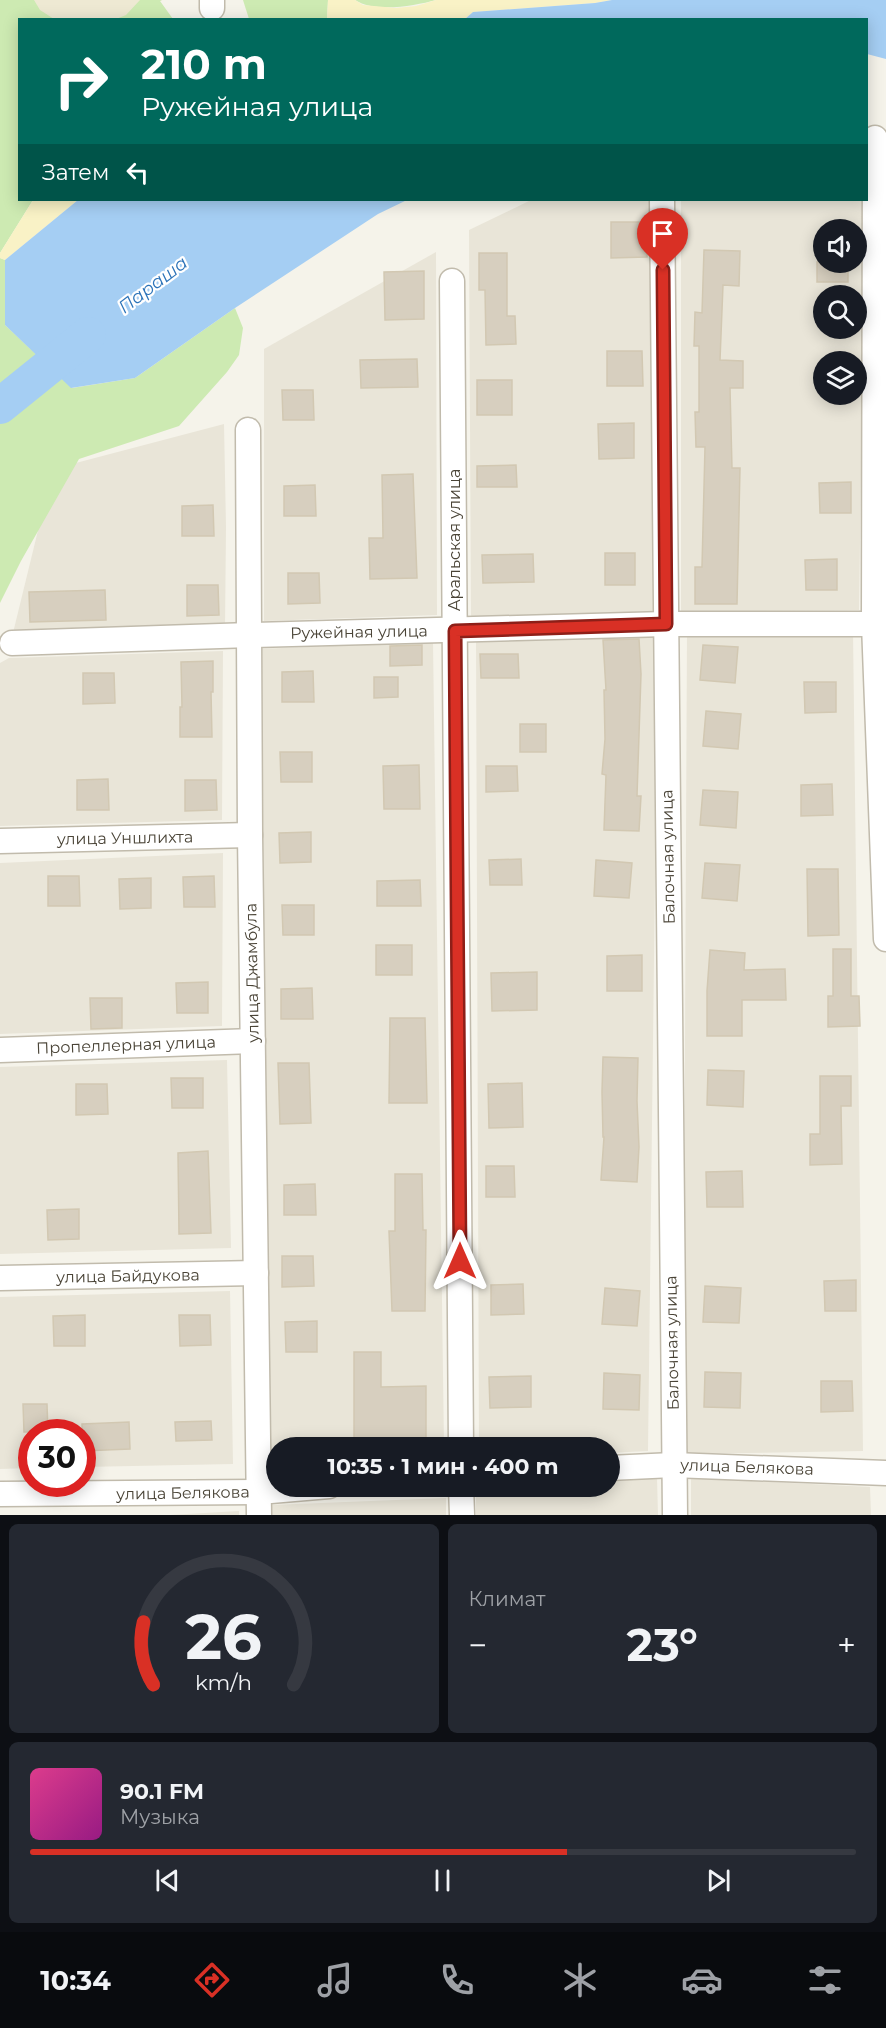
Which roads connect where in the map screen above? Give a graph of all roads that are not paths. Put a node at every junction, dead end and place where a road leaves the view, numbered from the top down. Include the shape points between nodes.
1 (875, 138) dead end
2 (663, 201) edge
3 (452, 281) dead end
4 (248, 430) dead end
5 (666, 624) junction
6 (880, 624) edge
7 (455, 631) junction
8 (250, 635) junction
9 (12, 643) dead end
10 (250, 835) junction
11 (0, 841) edge
12 (886, 939) edge
13 (253, 1041) junction
14 (0, 1050) edge
15 (256, 1273) junction
16 (0, 1278) edge
17 (461, 1437) edge
18 (673, 1465) junction
19 (620, 1467) edge
20 (886, 1473) edge
21 (0, 1494) edge
22 (284, 1497) edge
23 (461, 1497) edge
24 (259, 1503) edge
25 (462, 1515) edge
26 (675, 1515) edge

1 - 6 street
2 - 5 street, Балочная улица
3 - 7 street, Аральская улица
4 - 8 street, улица Джамбула
5 - 6 street, Ружейная улица
5 - 7 street, Ружейная улица
5 - 18 street, Балочная улица
6 - 12 street
7 - 8 street, Ружейная улица
7 - 17 street, Аральская улица
8 - 9 street, Ружейная улица
8 - 10 street, улица Джамбула
10 - 11 street, улица Уншлихта
10 - 13 street, улица Джамбула
13 - 14 street, Пропеллерная улица
13 - 15 street, улица Джамбула
15 - 16 street, улица Байдукова
15 - 24 street, улица Джамбула
18 - 19 street, улица Белякова
18 - 20 street, улица Белякова
18 - 26 street, Балочная улица
21 - 24 street, улица Белякова
22 - 24 street, улица Белякова
23 - 25 street

